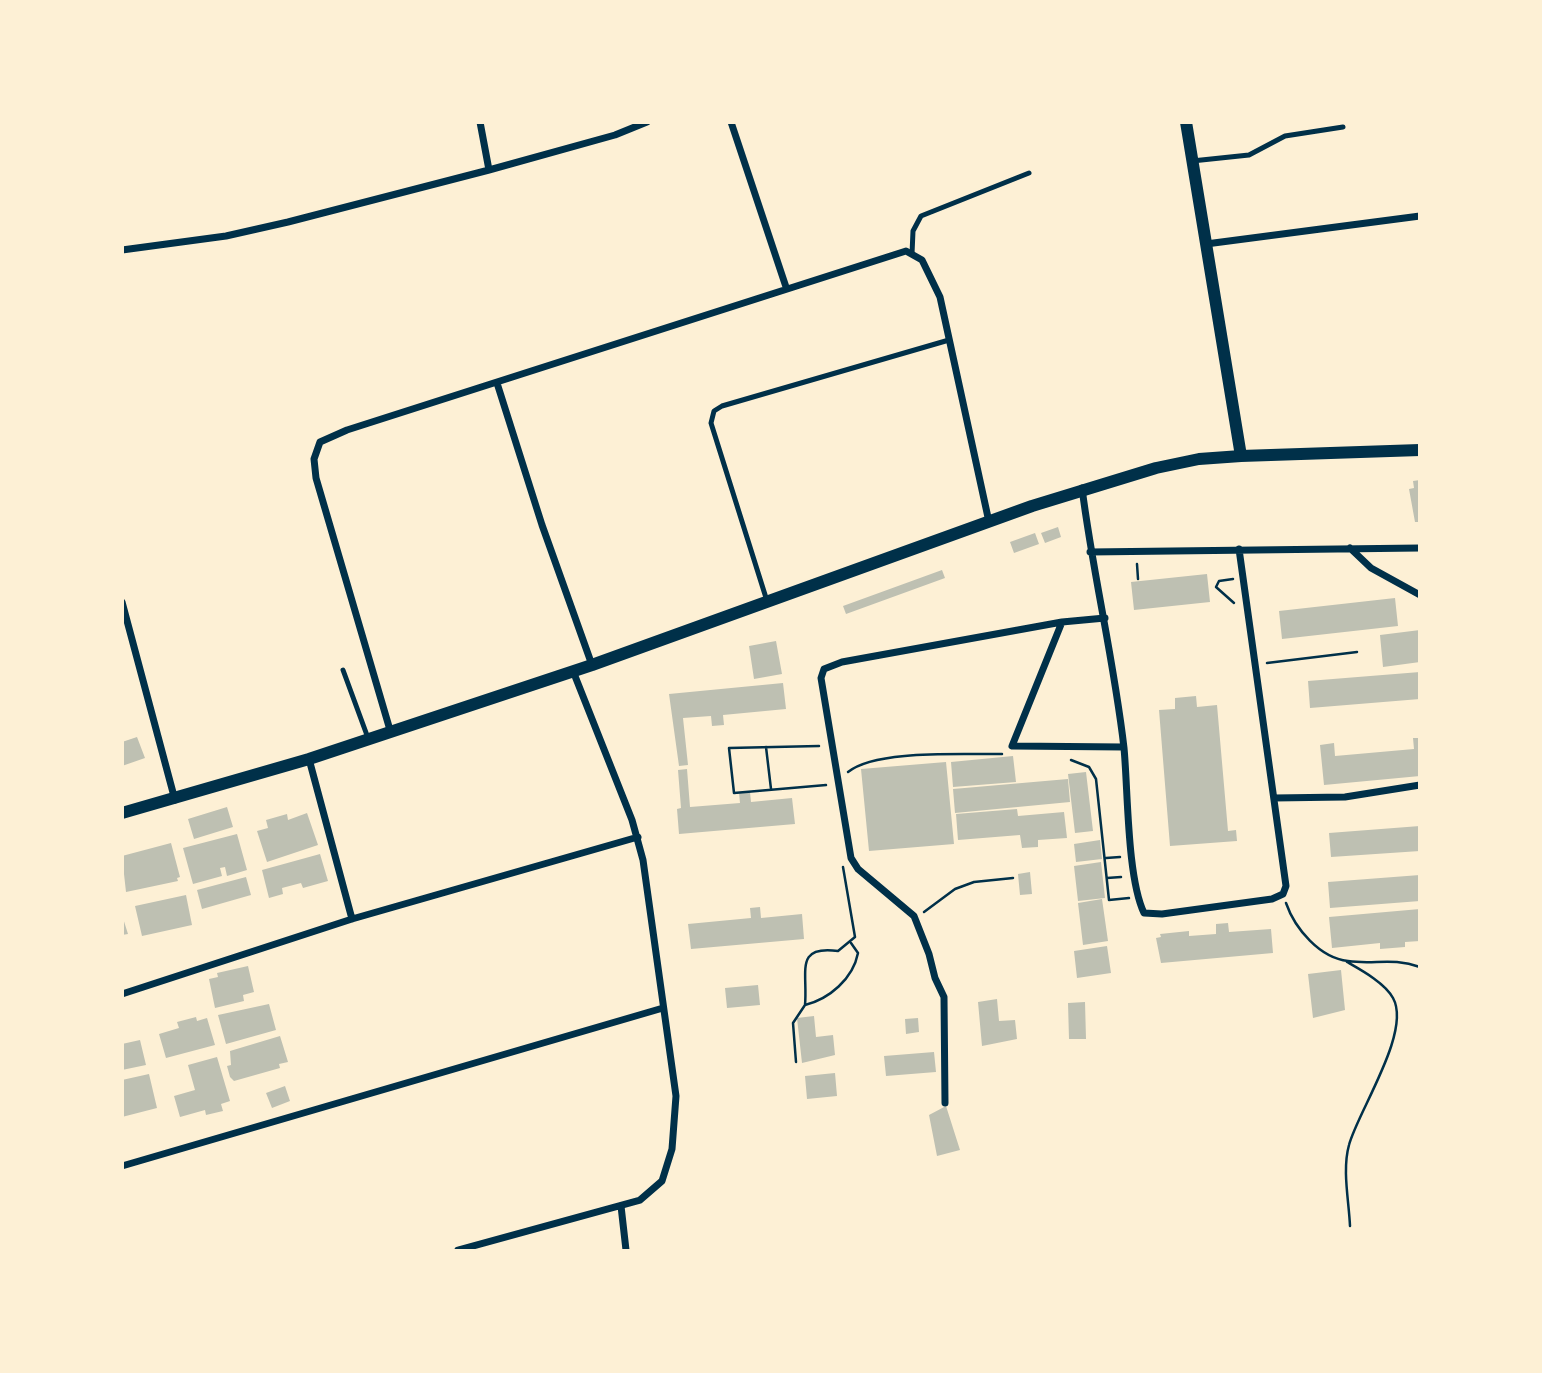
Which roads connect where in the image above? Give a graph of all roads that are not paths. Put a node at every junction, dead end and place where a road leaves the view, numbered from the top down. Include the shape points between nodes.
1 (480, 122) edge
2 (647, 122) edge
3 (731, 122) edge
4 (1186, 122) edge
5 (1343, 127) dead end
6 (1192, 161) junction
7 (489, 170) junction
8 (1030, 173) dead end
9 (1419, 216) edge
10 (1205, 244) junction
11 (122, 250) edge
12 (912, 254) junction
13 (786, 287) junction
14 (949, 340) junction
15 (497, 383) junction
16 (1419, 450) edge
17 (1241, 456) junction
18 (1082, 488) junction
19 (989, 522) junction
20 (1350, 548) junction
21 (1419, 548) edge
22 (1239, 549) junction
23 (1090, 552) junction
24 (1419, 595) edge
25 (122, 602) edge
26 (767, 602) junction
27 (1105, 618) junction
28 (1062, 622) junction
29 (592, 665) junction
30 (343, 670) dead end
31 (573, 671) junction
32 (390, 730) junction
33 (368, 738) junction
34 (1123, 747) junction
35 (309, 760) junction
36 (1419, 785) edge
37 (1275, 798) junction
38 (175, 800) junction
39 (122, 813) edge
40 (638, 837) junction
41 (352, 919) junction
42 (122, 994) edge
43 (663, 1008) junction
44 (946, 1102) dead end
45 (122, 1166) edge
46 (621, 1206) junction
47 (458, 1251) edge
48 (626, 1251) edge

1 - 7 street
2 - 7 street
3 - 13 street
4 - 6 street
5 - 6 lane via 1285,136 1250,155
6 - 10 street
7 - 11 street via 226,236
8 - 12 lane via 921,216 913,231
9 - 10 street
10 - 17 street
12 - 13 street via 883,256
12 - 14 street via 922,260 940,298
13 - 15 street
14 - 19 street
14 - 26 lane via 714,411 711,423
15 - 29 street
15 - 32 street via 347,430 320,442 314,459
16 - 17 street
17 - 18 street via 1156,467
18 - 19 street
18 - 23 street
19 - 26 street
20 - 21 street
20 - 22 street
20 - 24 street via 1371,568
22 - 23 street
22 - 37 street
23 - 27 street
25 - 38 street
26 - 29 street
27 - 28 street
27 - 34 street
28 - 34 street via 1012,746
28 - 44 street via 842,662 824,669 821,678 847,843 858,869 914,916 944,997
29 - 31 street
30 - 33 lane
31 - 32 street
31 - 40 street
32 - 33 street
33 - 35 street
34 - 37 street via 1144,912 1272,899 1283,894 1285,871
35 - 38 street
35 - 41 street
36 - 37 street via 1345,797
38 - 39 street
40 - 41 street
40 - 43 street
41 - 42 street
43 - 45 street
43 - 46 street via 676,1096 672,1149 662,1181 640,1200
46 - 47 street
46 - 48 street

